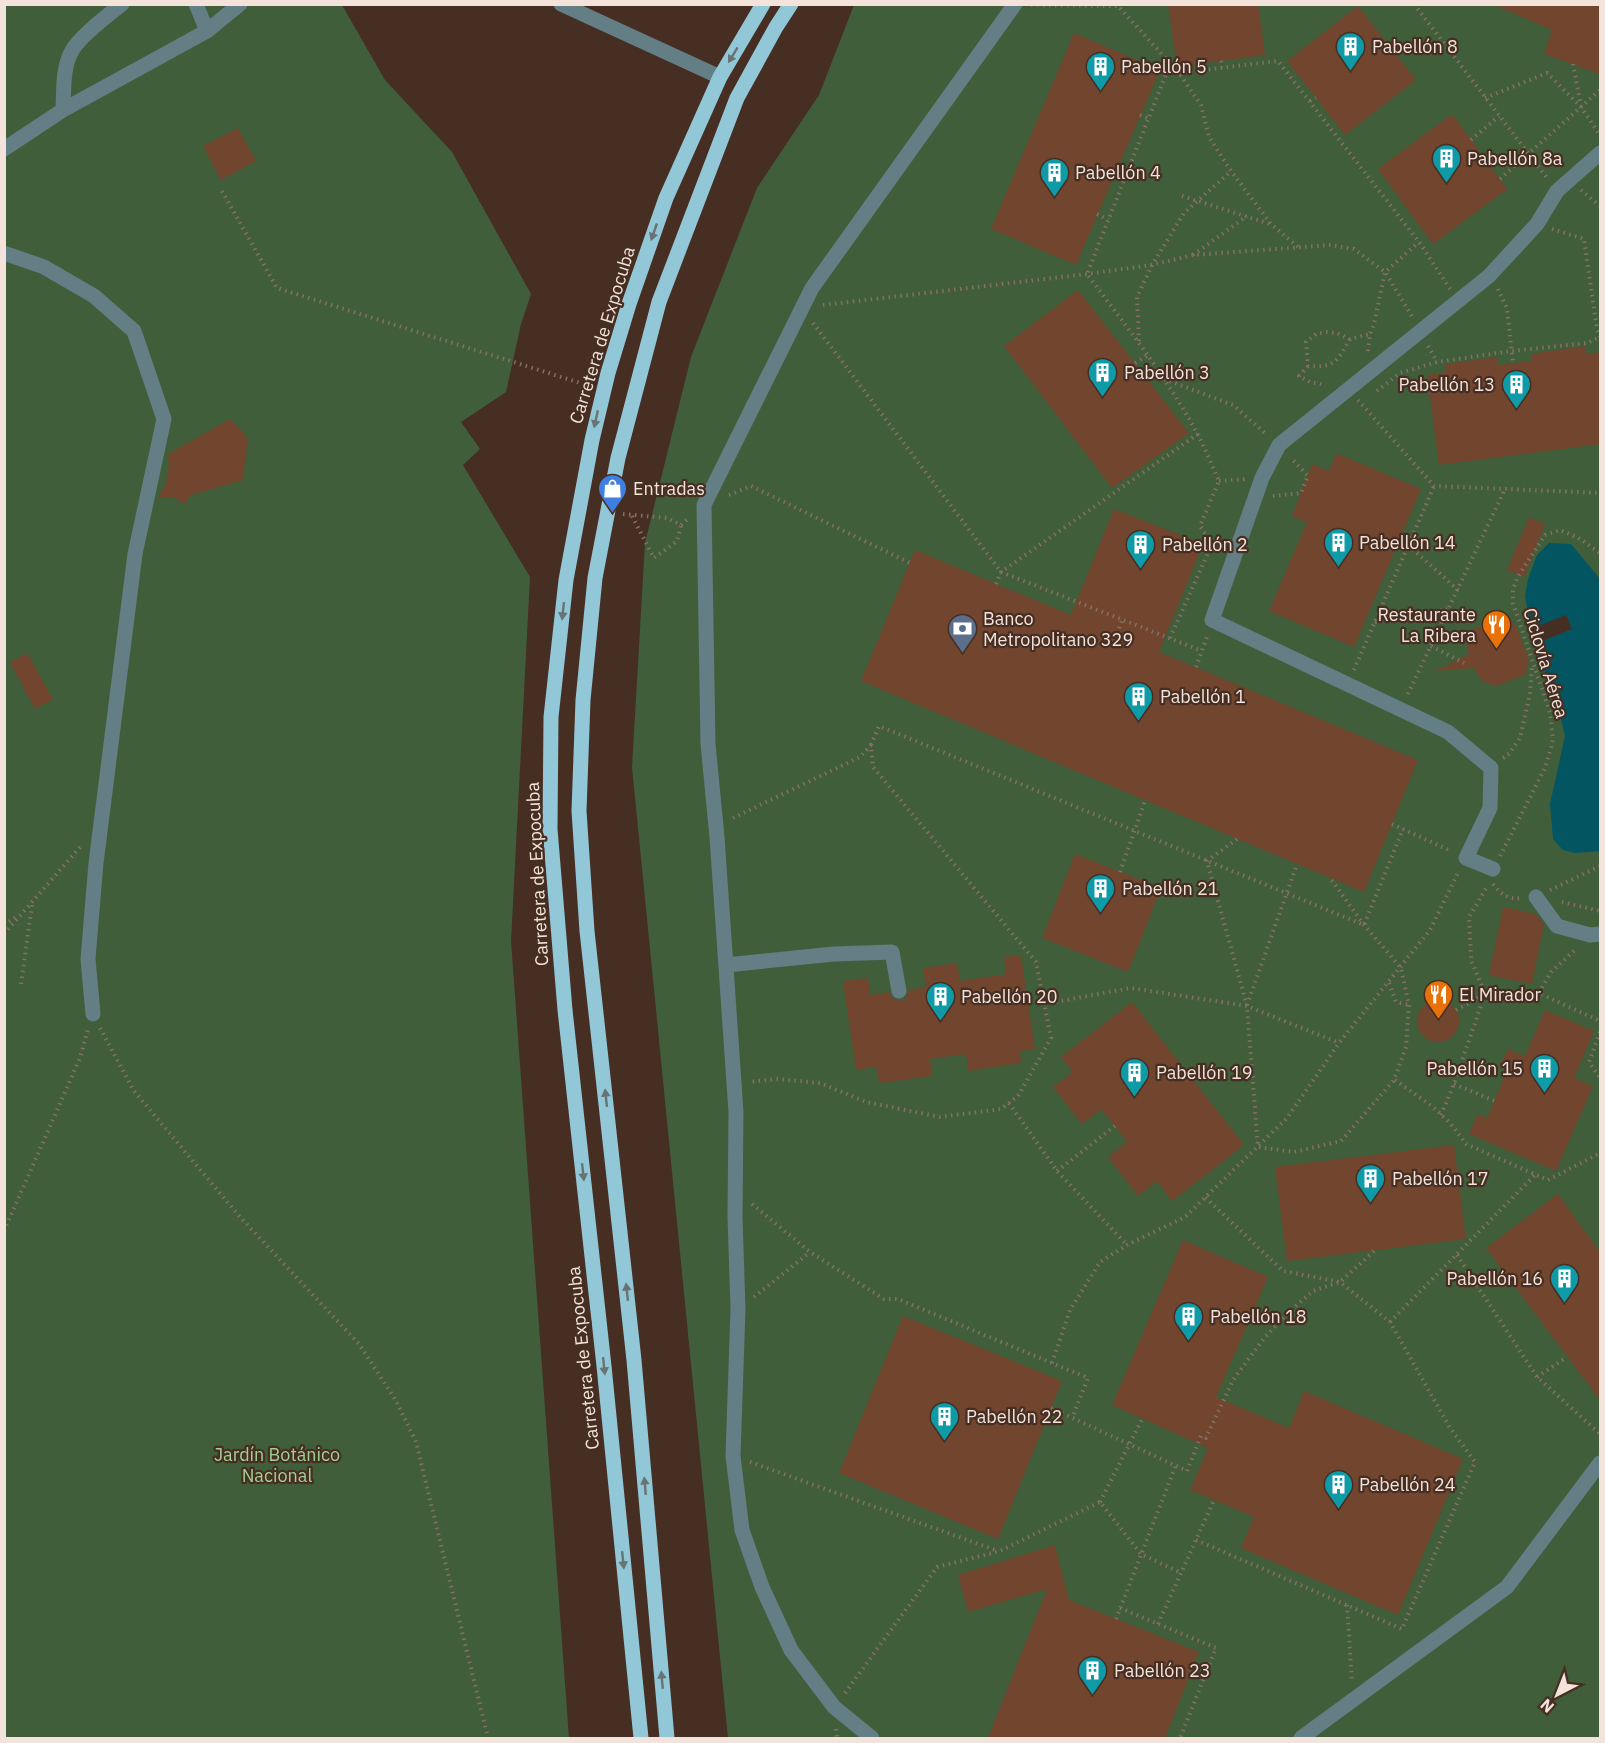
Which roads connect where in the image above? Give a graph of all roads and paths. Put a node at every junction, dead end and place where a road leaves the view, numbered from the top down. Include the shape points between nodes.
1 (122, 4) edge
2 (196, 4) edge
3 (240, 4) edge
4 (561, 4) edge
5 (763, 4) edge
6 (791, 4) edge
7 (1015, 4) edge
8 (1414, 4) edge
9 (207, 31) junction
10 (1221, 61) dead end
11 (1170, 64) junction
12 (1573, 64) dead end
13 (1223, 67) junction
14 (1179, 73) junction
15 (720, 77) junction
16 (1600, 90) edge
17 (1316, 98) dead end
18 (1485, 98) junction
19 (1310, 101) junction
20 (1581, 107) junction
21 (63, 110) junction
22 (1140, 115) dead end
23 (1499, 116) junction
24 (1149, 119) junction
25 (1600, 135) edge
26 (1471, 140) dead end
27 (4, 149) edge
28 (1600, 153) edge
29 (1528, 154) junction
30 (1231, 171) junction
31 (1500, 179) dead end
32 (1569, 180) junction
33 (222, 191) dead end
34 (1557, 191) junction
35 (1182, 196) dead end
36 (1198, 201) junction
37 (1600, 206) edge
38 (1097, 214) dead end
39 (1247, 216) junction
40 (1108, 220) junction
41 (1271, 224) junction
42 (1537, 224) junction
43 (1419, 242) junction
44 (1298, 247) junction
45 (4, 253) edge
46 (1193, 255) junction
47 (1152, 265) junction
48 (1385, 272) junction
49 (1087, 274) junction
50 (1489, 276) junction
51 (1459, 302) junction
52 (802, 308) junction
53 (1421, 332) junction
54 (1370, 334) junction
55 (1600, 337) edge
56 (1350, 339) junction
57 (1139, 342) junction
58 (1512, 351) junction
59 (1148, 355) junction
60 (1367, 359) dead end
61 (1437, 362) junction
62 (1135, 363) dead end
63 (1513, 363) dead end
64 (1308, 366) junction
65 (1163, 379) junction
66 (603, 389) junction
67 (1349, 390) junction
68 (1360, 404) junction
69 (1198, 435) junction
70 (1279, 445) junction
71 (1262, 477) junction
72 (1219, 481) junction
73 (1434, 486) junction
74 (1505, 489) junction
75 (1600, 493) edge
76 (1254, 498) junction
77 (704, 505) junction
78 (607, 513) junction
79 (632, 515) junction
80 (681, 525) junction
81 (1408, 545) junction
82 (1600, 553) edge
83 (910, 563) dead end
84 (1001, 572) junction
85 (996, 584) dead end
86 (1458, 590) junction
87 (1449, 609) junction
88 (1122, 620) junction
89 (1212, 620) junction
90 (1375, 622) junction
91 (1117, 634) dead end
92 (1170, 638) junction
93 (1431, 646) junction
94 (1202, 651) junction
95 (1532, 661) junction
96 (1464, 663) dead end
97 (1196, 668) dead end
98 (1347, 685) junction
99 (1401, 710) junction
100 (871, 745) dead end
101 (1491, 768) junction
102 (1145, 801) dead end
103 (101, 824) junction
104 (1392, 824) dead end
105 (1403, 829) junction
106 (1135, 831) junction
107 (1237, 839) dead end
108 (1466, 858) junction
109 (1207, 861) junction
110 (1297, 864) dead end
111 (1600, 866) edge
112 (1120, 872) dead end
113 (1492, 875) junction
114 (1330, 878) dead end
115 (1287, 893) junction
116 (1536, 897) junction
117 (32, 902) junction
118 (1600, 910) edge
119 (23, 913) junction
120 (4, 925) edge
121 (1364, 925) junction
122 (4, 934) edge
123 (1595, 935) edge
124 (726, 965) junction
125 (1401, 968) junction
126 (1389, 983) junction
127 (21, 984) dead end
128 (899, 991) dead end
129 (1539, 993) junction
130 (1485, 994) junction
131 (1044, 1004) dead end
132 (1410, 1005) junction
133 (1247, 1006) junction
134 (1456, 1010) dead end
135 (93, 1014) junction
136 (1600, 1021) edge
137 (1600, 1032) edge
138 (1339, 1043) junction
139 (1600, 1078) edge
140 (1394, 1080) junction
141 (1454, 1084) junction
142 (1495, 1101) dead end
143 (1009, 1103) dead end
144 (1441, 1115) junction
145 (1115, 1126) dead end
146 (1258, 1147) junction
147 (1600, 1153) edge
148 (1057, 1171) junction
149 (1535, 1175) junction
150 (735, 1191) junction
151 (1206, 1197) junction
152 (4, 1231) edge
153 (1127, 1245) junction
154 (1374, 1251) dead end
155 (810, 1252) junction
156 (1457, 1255) junction
157 (1340, 1282) junction
158 (738, 1310) junction
159 (1390, 1322) junction
160 (1568, 1357) dead end
161 (1052, 1363) junction
162 (1537, 1377) junction
163 (1051, 1408) dead end
164 (1072, 1418) junction
165 (1142, 1419) dead end
166 (1600, 1434) edge
167 (1130, 1444) junction
168 (733, 1456) junction
169 (1600, 1463) edge
170 (1176, 1466) junction
171 (1214, 1500) dead end
172 (1100, 1502) junction
173 (1196, 1540) junction
174 (1000, 1551) junction
175 (1141, 1554) junction
176 (1181, 1574) junction
177 (1347, 1605) junction
178 (1120, 1608) junction
179 (1116, 1619) dead end
180 (1158, 1624) junction
181 (1353, 1701) junction
182 (834, 1707) junction
183 (488, 1738) edge
184 (641, 1738) edge
185 (666, 1738) edge
186 (872, 1738) edge
187 (1180, 1738) edge
188 (1301, 1738) edge

1 - 21 street via 72,49 65,74
2 - 9 street
3 - 9 street
4 - 15 street
5 -> 15 main road, Carretera de Expocuba
6 - 78 main road via 737,98 659,302
7 - 11 path via 1118,6
7 - 52 street via 812,288
8 - 18 path
9 - 21 street
10 - 13 path
11 - 14 path
11 - 24 path
12 - 20 path
13 - 14 path
13 - 19 path via 1278,61
14 - 30 path via 1201,105 1209,137
15 -> 66 main road, Carretera de Expocuba via 666,198
16 - 20 path
17 - 19 path
18 - 20 path via 1546,73
18 - 23 path
19 - 43 path
20 - 25 path
20 - 29 path
21 - 27 street
22 - 24 path
23 - 26 path
23 - 29 path
24 - 40 path
28 - 32 street
29 - 31 path
29 - 34 path
30 - 36 path
30 - 41 path
32 - 34 street
32 - 37 path
33 - 66 path via 277,288
34 - 42 street
35 - 36 path
36 - 39 path
36 - 47 path via 1184,213
38 - 40 path
39 - 41 path
39 - 46 path
40 - 49 path
41 - 44 path
42 - 50 street
42 - 55 path via 1584,239
43 - 48 path
43 - 51 path
44 - 46 path
44 - 48 path via 1331,245 1354,249
45 - 103 street via 44,267 94,296 134,331 164,419 135,554
46 - 47 path
47 - 49 path
47 - 57 path via 1137,297
48 - 53 path
48 - 54 path
49 - 52 path
49 - 57 path
50 - 51 street
50 - 58 path via 1507,309
51 - 53 street
52 - 77 street
52 - 84 path
53 - 61 path
53 - 67 street
54 - 56 path
54 - 60 path
55 - 58 path via 1587,343
56 - 64 path via 1338,359 1324,367
56 - 64 path via 1336,333 1317,334 1306,342
57 - 59 path
58 - 61 path
58 - 63 path
59 - 62 path
59 - 65 path
61 - 68 path via 1400,373
64 - 67 path via 1299,376
65 - 69 path
65 - 70 path via 1233,405
66 -> 184 main road, Carretera de Expocuba via 566,580 551,717 550,829 565,1010
67 - 68 path
67 - 70 street
68 - 73 path
69 - 72 path
69 - 84 path
70 - 71 street
70 - 76 path via 1308,476 1301,493
71 - 72 path
71 - 76 street
72 - 92 path via 1200,526 1209,539 1208,553
73 - 74 path
73 - 81 path
74 - 75 path
74 - 86 path
76 - 89 street
77 - 80 path
77 - 83 path via 751,486
77 - 124 street via 708,744
78 - 79 path
185 -> 78 main road via 634,1359 587,931 579,811 583,700 595,578
79 - 80 path via 667,518
79 - 80 path via 654,558 677,541
81 - 86 path
81 - 90 path
82 - 95 path, Ciclovía Aérea via 1560,530 1545,535 1517,578 1513,603
84 - 85 path
84 - 88 path
86 - 87 path
87 - 90 path
87 - 93 path
88 - 91 path
88 - 92 path
89 - 94 path
89 - 98 street
90 - 98 path
92 - 94 path
93 - 96 path
93 - 99 path
94 - 97 path
95 - 101 path via 1530,694 1520,738 1510,753
95 - 113 path, Ciclovía Aérea via 1550,713 1553,740 1545,768
98 - 99 street
99 - 101 street via 1448,732
100 - 106 path via 879,726
101 - 108 street via 1490,808
102 - 106 path
103 - 117 path
103 - 135 street via 88,959
104 - 105 path
105 - 108 path
105 - 121 path
106 - 109 path
106 - 112 path
107 - 109 path
108 - 113 street
108 - 125 path via 1430,930
109 - 115 path
109 - 133 path
110 - 115 path
111 - 116 path
113 - 116 path via 1501,893 1512,899
113 - 130 path, Ciclovía Aérea via 1469,917 1471,960
114 - 121 path
115 - 121 path
115 - 133 path
116 - 118 path
116 - 123 street via 1557,926
117 - 119 path
117 - 127 path
119 - 120 path
119 - 122 path
121 - 125 path
123 - 129 path via 1551,972
124 - 128 street via 892,952
124 - 150 street via 736,1112
125 - 126 path
125 - 132 path
126 - 132 path via 1396,1002
126 - 138 path
129 - 130 path
129 - 136 path
130 - 134 path
130 - 141 path
131 - 133 path via 1131,988
132 - 140 path via 1407,1047
133 - 138 path
133 - 146 path
135 - 152 path via 80,1058
135 - 183 path via 134,1091 240,1216 359,1344 394,1399 416,1442
137 - 139 path via 1589,1062
138 - 146 path via 1287,1118
140 - 144 path
140 - 146 path via 1341,1141 1294,1152
141 - 142 path
141 - 144 path
143 - 148 path
144 - 149 path via 1466,1144
145 - 148 path
146 - 151 path
147 - 149 path via 1548,1180
148 - 153 path
149 - 156 path
150 - 155 path
150 - 158 street
151 - 153 path via 1185,1216
151 - 157 path via 1284,1271
153 - 161 path via 1100,1262 1070,1310
154 - 157 path
155 - 158 path
155 - 161 path via 884,1299 898,1299
156 - 159 path
156 - 162 path
157 - 159 path
157 - 170 path via 1313,1291 1264,1338 1233,1380 1206,1438 1201,1436 1187,1470
158 - 168 street
159 - 177 path via 1450,1428 1475,1462 1402,1629
160 - 162 path
161 - 164 path via 1088,1378
162 - 166 path
163 - 164 path
164 - 167 path
165 - 167 path
167 - 170 path
167 - 172 path
168 - 174 path
168 - 182 street via 742,1530 762,1587 792,1650
169 - 181 street via 1507,1587
170 - 175 path
171 - 173 path
172 - 174 path
172 - 175 path
173 - 176 path
173 - 177 path
174 - 182 path via 937,1567
175 - 176 path
175 - 178 path
176 - 180 path
177 - 181 path
178 - 179 path
178 - 180 path
180 - 187 path via 1216,1648
181 - 188 street
182 - 186 street

